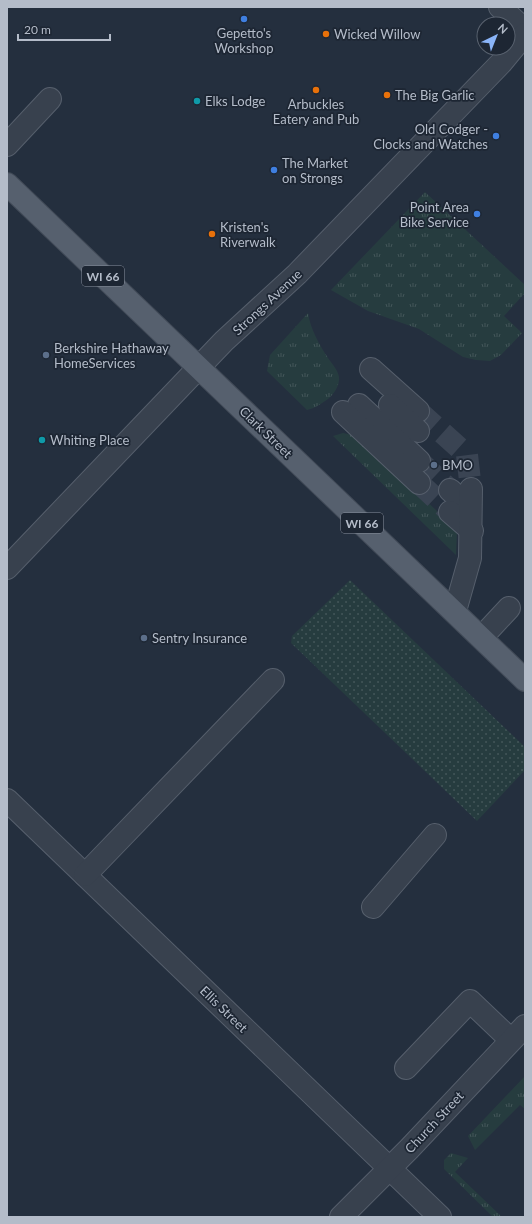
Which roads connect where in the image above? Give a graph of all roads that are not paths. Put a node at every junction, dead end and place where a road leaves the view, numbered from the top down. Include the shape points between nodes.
1 (500, 7) edge
2 (525, 30) edge
3 (525, 34) edge
4 (50, 99) dead end
5 (7, 145) edge
6 (9, 191) edge
7 (199, 367) junction
8 (371, 369) dead end
9 (377, 394) dead end
10 (419, 461) tunnel mouth
11 (419, 483) tunnel mouth
12 (460, 500) tunnel mouth
13 (9, 563) edge
14 (509, 608) dead end
15 (455, 611) junction
16 (482, 638) junction
17 (274, 680) dead end
18 (525, 680) edge
19 (7, 800) edge
20 (435, 835) dead end
21 (85, 875) junction
22 (373, 908) dead end
23 (518, 1033) edge
24 (406, 1068) dead end
25 (390, 1169) junction
26 (341, 1217) edge
27 (440, 1217) edge

1 - 2 street
3 - 7 street, Strongs Avenue via 501,63 297,274
4 - 5 street
6 - 7 main road, Clark Street / WI 66
7 - 13 street, Strongs Avenue
7 - 15 main road, Clark Street / WI 66
8 - 9 street via 418,421
10 - 11 street via 351,409
12 - 15 street via 472,531 470,558
14 - 16 street
15 - 16 main road, Clark Street / WI 66
16 - 18 main road, Clark Street / WI 66
17 - 21 street
19 - 21 street, Ellis Street
20 - 22 street
21 - 25 street, Ellis Street
23 - 24 street via 470,1001
23 - 25 street, Church Street
25 - 26 street, Church Street
25 - 27 street, Ellis Street

